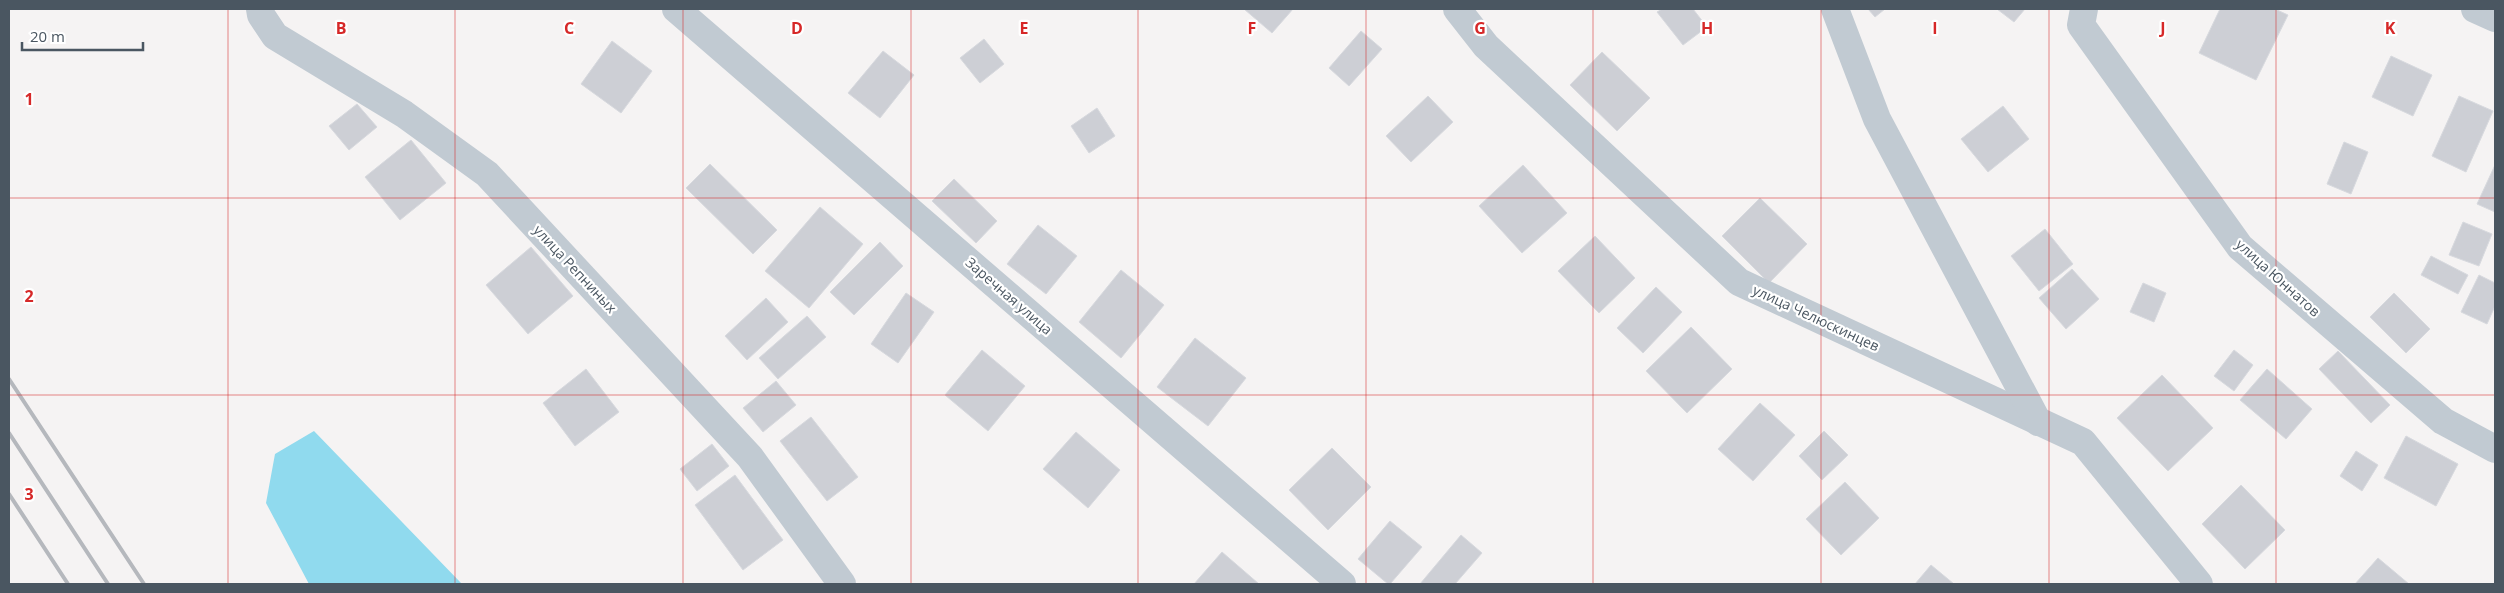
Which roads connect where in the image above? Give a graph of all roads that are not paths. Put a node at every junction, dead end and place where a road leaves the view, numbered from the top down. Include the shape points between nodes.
1 (260, 9) edge
2 (676, 9) edge
3 (1457, 9) edge
4 (1835, 9) edge
5 (2084, 9) edge
6 (2475, 9) edge
7 (2495, 18) edge
8 (2038, 422) junction
9 (2495, 449) edge
10 (842, 584) edge
11 (1342, 584) edge
12 (2199, 584) edge

1 - 10 street, улица Репниных via 275,36 404,114 487,174 750,457
2 - 11 street, Заречная улица
3 - 8 street, улица Челюскинцев via 1486,46 1739,282
4 - 8 street via 1877,119
5 - 9 street, улица Юннатов via 2081,25 2240,248 2443,421
6 - 7 street
8 - 12 street, улица Челюскинцев via 2083,442

